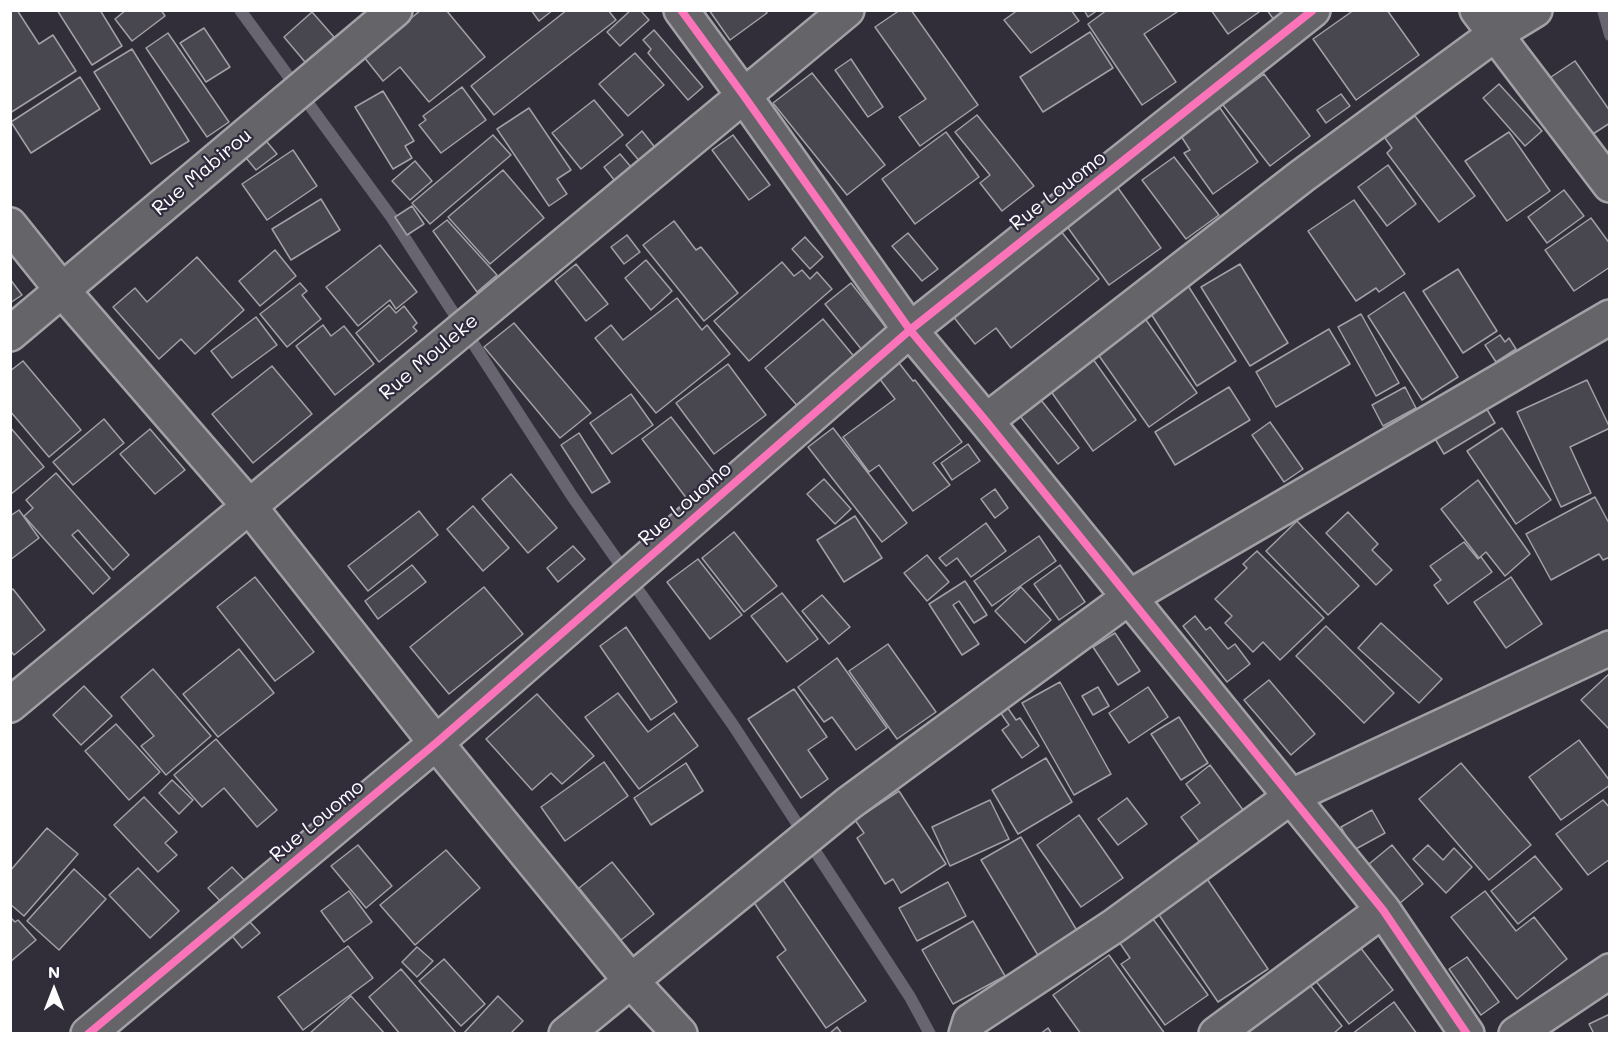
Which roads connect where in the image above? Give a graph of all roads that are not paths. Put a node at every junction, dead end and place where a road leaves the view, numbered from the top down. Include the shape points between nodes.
1 (395, 10) edge
2 (681, 10) edge
3 (847, 10) edge
4 (1313, 10) edge
5 (1535, 10) edge
6 (1485, 23) edge
7 (744, 96) junction
8 (1610, 185) edge
9 (10, 225) edge
10 (62, 290) junction
11 (1610, 317) edge
12 (910, 330) junction
13 (10, 334) edge
14 (986, 421) junction
15 (249, 506) junction
16 (1128, 598) junction
17 (1610, 648) edge
18 (10, 705) edge
19 (436, 743) junction
20 (1292, 796) junction
21 (1383, 910) junction
22 (1610, 971) edge
23 (631, 981) junction
24 (88, 1034) edge
25 (566, 1034) edge
26 (680, 1034) edge
27 (966, 1034) edge
28 (1216, 1034) edge
29 (1467, 1034) edge
30 (1516, 1034) edge

1 - 10 street, Rue Mabirou
2 - 7 street
3 - 7 street, Rue Mouleke
4 - 12 street, Rue Louomo
5 - 6 street
6 - 8 street
6 - 14 street via 1302,176
7 - 12 street
7 - 15 street, Rue Mouleke
9 - 10 street
10 - 13 street, Rue Mabirou
10 - 15 street
11 - 16 street
12 - 14 street
12 - 19 street, Rue Louomo
14 - 16 street
15 - 18 street, Rue Mouleke
15 - 19 street
16 - 20 street
16 - 23 street via 849,803
17 - 20 street
19 - 23 street
19 - 24 street, Rue Louomo
20 - 21 street
20 - 27 street via 1114,926 970,1021
21 - 28 street
21 - 29 street
22 - 30 street
23 - 25 street
23 - 26 street

